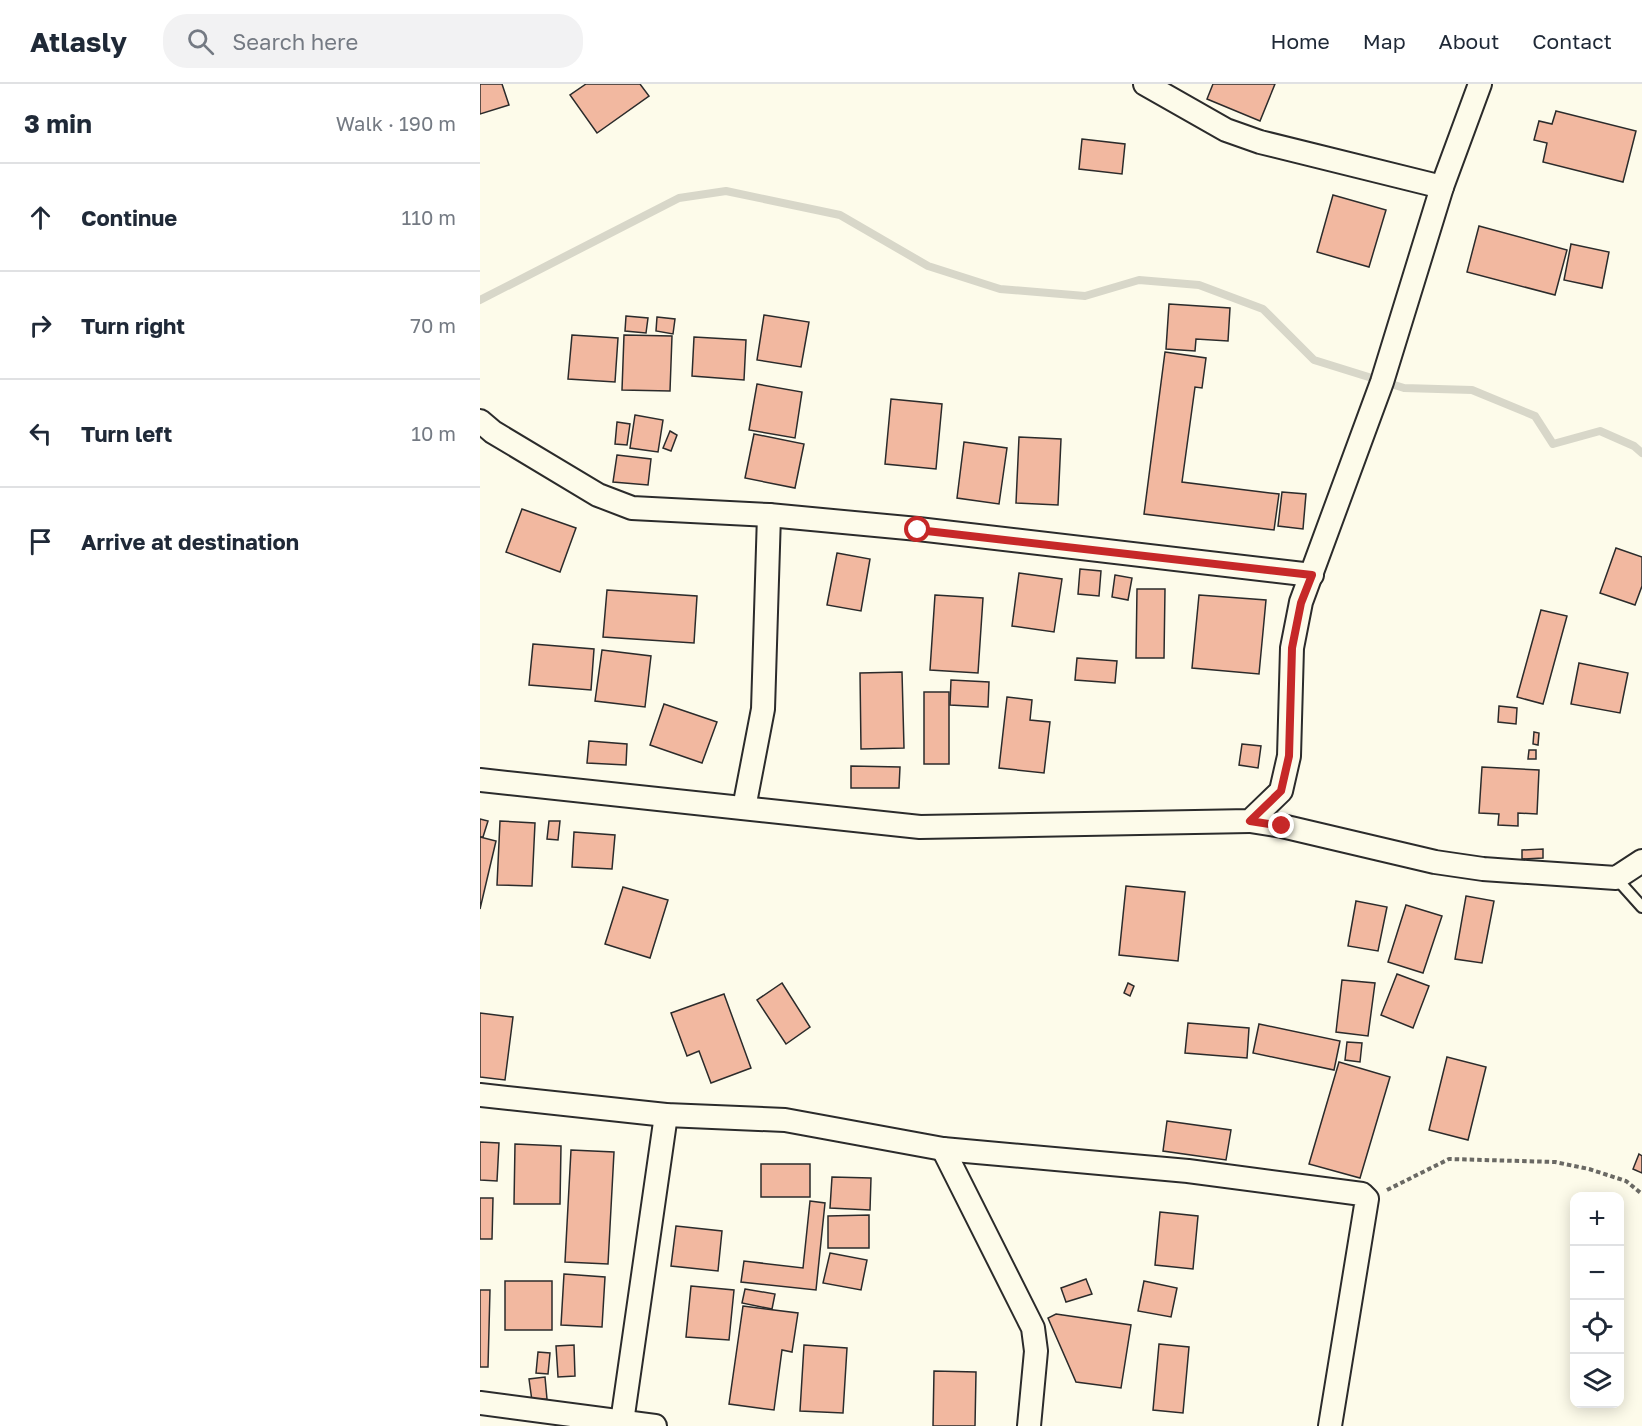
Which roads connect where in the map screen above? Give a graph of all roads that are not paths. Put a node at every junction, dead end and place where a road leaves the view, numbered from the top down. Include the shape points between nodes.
1 (1145, 84) edge
2 (1180, 84) edge
3 (1480, 84) edge
4 (1185, 107) junction
5 (1442, 187) junction
6 (480, 421) edge
7 (769, 515) junction
8 (1312, 575) junction
9 (480, 780) edge
10 (744, 808) junction
11 (1250, 821) junction
12 (1642, 861) edge
13 (1616, 878) junction
14 (1642, 907) edge
15 (480, 1095) edge
16 (666, 1116) junction
17 (943, 1149) junction
18 (480, 1403) edge
19 (622, 1422) junction
20 (655, 1426) edge
21 (1029, 1426) edge
22 (1330, 1426) edge

1 - 4 street
2 - 4 street
3 - 5 street
4 - 5 street via 1226,130 1260,142
5 - 8 street via 1382,382
6 - 7 street via 598,495 633,508
7 - 8 street
7 - 10 street via 762,709
8 - 11 street via 1301,603 1292,648 1289,756 1281,791
9 - 10 street
10 - 11 street via 920,827
11 - 13 street via 1434,862
12 - 13 street
13 - 14 lane
15 - 16 street
16 - 17 street via 785,1120
16 - 19 street
17 - 21 street via 1033,1328 1036,1351
17 - 22 street via 1188,1171 1362,1194 1367,1199
18 - 19 street
19 - 20 street

